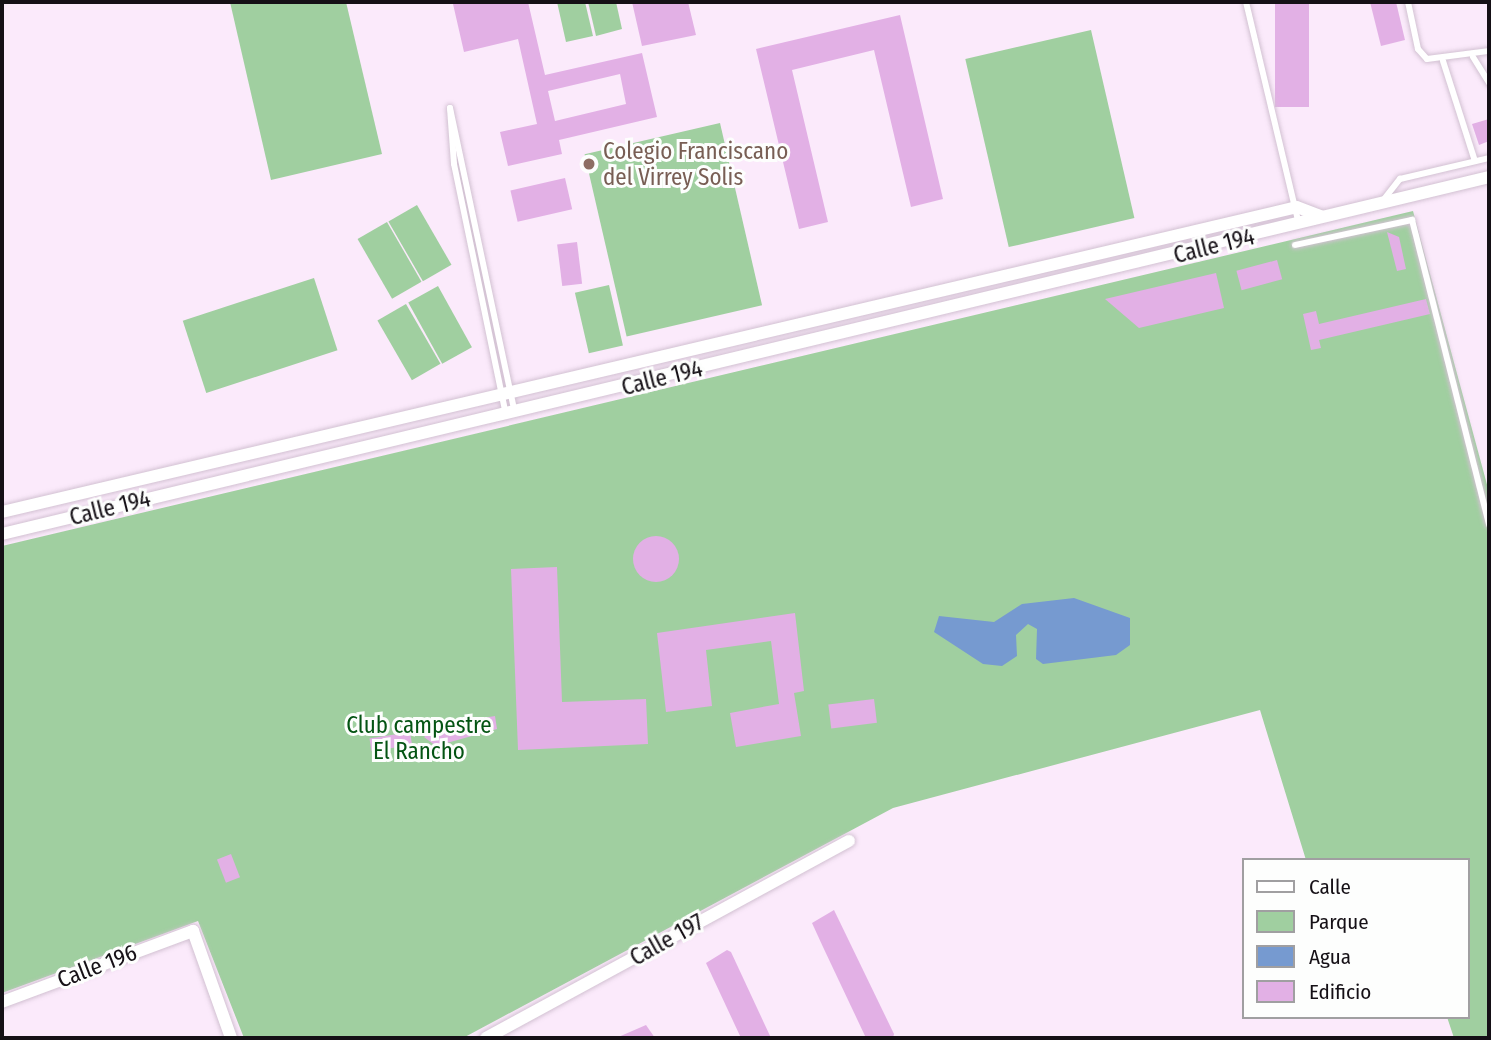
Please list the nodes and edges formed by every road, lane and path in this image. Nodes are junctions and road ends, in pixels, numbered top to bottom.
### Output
1 (1246, 2) edge
2 (1408, 2) edge
3 (1489, 51) edge
4 (1473, 57) junction
5 (1443, 61) junction
6 (1489, 83) edge
7 (1489, 158) edge
8 (1475, 161) junction
9 (1489, 177) edge
10 (1381, 203) junction
11 (1297, 207) junction
12 (1321, 216) junction
13 (1299, 225) junction
14 (1295, 245) dead end
15 (506, 394) junction
16 (511, 416) junction
17 (198, 464) junction
18 (203, 485) junction
19 (2, 512) edge
20 (1489, 524) edge
21 (2, 534) edge
22 (849, 841) dead end
23 (2, 1002) edge
24 (231, 1038) edge
25 (486, 1038) edge

1 - 11 lane
2 - 5 lane
3 - 4 lane
4 - 5 lane
4 - 6 lane
5 - 8 lane
7 - 8 lane
8 - 10 lane
9 - 10 street, Calle 194
10 - 12 street, Calle 194
11 - 12 street
11 - 13 lane
11 - 15 street, Calle 194
12 - 13 street, Calle 194
13 - 16 street, Calle 194
14 - 20 lane
15 - 15 lane
15 - 16 lane
15 - 17 street, Calle 194
16 - 18 street, Calle 194
17 - 18 lane
17 - 19 street, Calle 194
18 - 21 street, Calle 194
22 - 25 street, Calle 197
23 - 24 street, Calle 196

